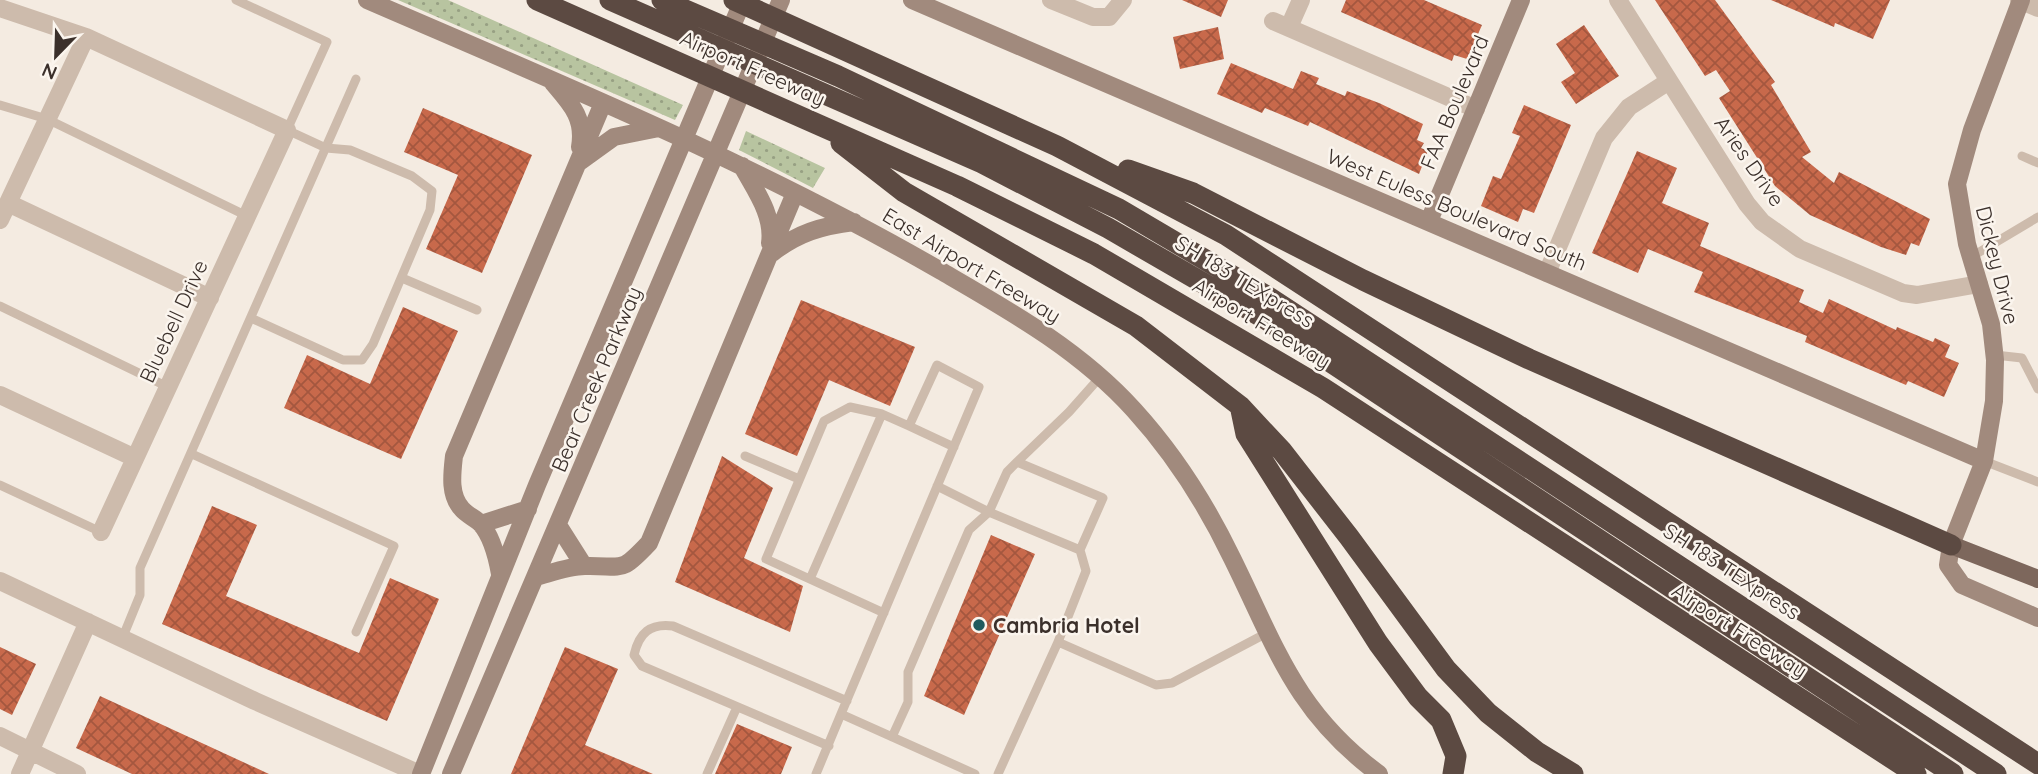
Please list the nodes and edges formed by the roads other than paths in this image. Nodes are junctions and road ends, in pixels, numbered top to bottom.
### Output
1 (236, 0) edge
2 (367, 0) edge
3 (537, 0) edge
4 (610, 0) edge
5 (662, 0) edge
6 (734, 0) edge
7 (743, 0) edge
8 (781, 0) edge
9 (912, 0) edge
10 (1051, 0) edge
11 (1123, 0) edge
12 (1301, 0) edge
13 (1521, 0) edge
14 (1618, 0) edge
15 (2020, 0) edge
16 (932, 5) edge
17 (0, 8) edge
18 (2038, 8) edge
19 (86, 37) junction
20 (549, 78) junction
21 (356, 79) dead end
22 (1669, 81) junction
23 (603, 103) junction
24 (0, 105) edge
25 (1476, 109) junction
26 (47, 119) junction
27 (815, 122) junction
28 (660, 128) junction
29 (287, 130) junction
30 (1057, 146) junction
31 (326, 148) junction
32 (2022, 156) dead end
33 (578, 163) junction
34 (2038, 163) edge
35 (742, 166) junction
36 (795, 192) junction
37 (8, 203) junction
38 (247, 216) junction
39 (2038, 217) edge
40 (0, 220) edge
41 (1429, 221) junction
42 (854, 222) junction
43 (769, 255) junction
44 (1971, 257) junction
45 (1547, 273) junction
46 (402, 278) junction
47 (1979, 284) junction
48 (209, 298) junction
49 (0, 306) edge
50 (477, 310) dead end
51 (251, 318) junction
52 (1995, 355) junction
53 (1101, 376) junction
54 (168, 387) junction
55 (2038, 389) edge
56 (0, 395) edge
57 (1240, 406) junction
58 (882, 414) junction
59 (909, 426) junction
60 (954, 447) junction
61 (192, 454) junction
62 (745, 456) dead end
63 (135, 458) junction
64 (1984, 461) junction
65 (1017, 462) junction
66 (799, 479) junction
67 (2038, 482) edge
68 (0, 485) edge
69 (937, 486) junction
70 (528, 509) junction
71 (989, 512) junction
72 (481, 524) junction
73 (558, 525) junction
74 (101, 532) joint
75 (1951, 545) junction
76 (1080, 550) junction
77 (584, 566) junction
78 (500, 574) junction
79 (536, 577) junction
80 (810, 579) junction
81 (2038, 579) edge
82 (0, 581) edge
83 (884, 613) junction
84 (2038, 618) edge
85 (88, 622) junction
86 (356, 632) dead end
87 (1265, 634) junction
88 (122, 639) junction
89 (1058, 642) junction
90 (847, 701) junction
91 (737, 707) junction
92 (841, 714) junction
93 (0, 736) edge
94 (892, 737) junction
95 (829, 746) junction
96 (30, 752) junction
97 (2038, 764) edge
98 (20, 774) edge
99 (77, 774) edge
100 (421, 774) edge
101 (451, 774) edge
102 (707, 774) edge
103 (816, 774) edge
104 (975, 774) edge
105 (998, 774) edge
106 (1379, 774) edge
107 (1453, 774) edge
108 (1573, 774) edge
109 (1916, 774) edge
110 (1953, 774) edge
111 (1996, 774) edge

1 - 29 lane
2 - 20 main road, East Airport Freeway
3 - 27 highway, Airport Freeway
4 - 110 highway, SH 183 TEXpress
5 - 111 highway, SH 183 TEXpress
6 - 30 highway
7 - 70 main road, Bear Creek Parkway
8 - 73 main road, Bear Creek Parkway
9 - 16 main road, West Euless Boulevard South
10 - 11 street
12 - 25 street
13 - 25 main road, FAA Boulevard
14 - 22 street, Aries Drive
15 - 18 street
15 - 44 main road, Dickey Drive
16 - 41 main road, West Euless Boulevard South
17 - 19 street
19 - 26 street
19 - 29 street
20 - 23 main road, East Airport Freeway
20 - 33 main road
21 - 31 lane
22 - 45 street
22 - 47 street, Aries Drive
23 - 28 main road, East Airport Freeway
23 - 33 main road
24 - 26 lane
25 - 41 main road, FAA Boulevard
26 - 37 street
26 - 38 lane
27 - 57 highway
27 - 109 highway, Airport Freeway
28 - 33 main road
28 - 35 main road, East Airport Freeway
29 - 31 lane
29 - 38 street, Bluebell Drive
30 - 75 highway
30 - 97 highway
31 - 46 lane
31 - 51 lane
32 - 34 lane
33 - 72 main road
35 - 36 main road, East Airport Freeway
35 - 43 main road
36 - 42 main road, East Airport Freeway
36 - 43 main road
37 - 40 street
37 - 48 street
38 - 48 street, Bluebell Drive
39 - 44 lane
41 - 45 main road, West Euless Boulevard South
42 - 43 main road
42 - 53 main road, East Airport Freeway
43 - 77 main road
44 - 47 main road, Dickey Drive
45 - 64 main road, West Euless Boulevard South
46 - 50 lane
46 - 51 lane
47 - 52 main road, Dickey Drive
48 - 54 street, Bluebell Drive
49 - 54 lane
51 - 61 lane
52 - 55 lane
52 - 64 main road, Dickey Drive
53 - 65 lane
53 - 87 main road, East Airport Freeway
54 - 63 street, Bluebell Drive
56 - 63 street
57 - 107 highway
57 - 108 highway
58 - 59 lane
58 - 66 lane
58 - 80 lane
59 - 60 lane
59 - 60 lane
60 - 69 lane
61 - 86 lane
61 - 88 lane
62 - 66 lane
63 - 74 street, Bluebell Drive
64 - 67 lane
64 - 75 main road, Dickey Drive
65 - 71 lane
65 - 76 lane
66 - 80 lane
68 - 74 lane
69 - 71 lane
69 - 83 lane
70 - 72 main road
70 - 78 main road, Bear Creek Parkway
71 - 76 lane
71 - 94 lane
72 - 78 main road
73 - 77 main road
73 - 79 main road, Bear Creek Parkway
75 - 81 main road
75 - 84 main road
76 - 89 lane
77 - 79 main road
78 - 100 main road, Bear Creek Parkway
79 - 101 main road, Bear Creek Parkway
80 - 83 lane
82 - 85 street
83 - 90 lane
85 - 88 street
85 - 96 street
87 - 89 lane
87 - 106 main road, East Airport Freeway
88 - 100 street
89 - 105 lane
90 - 91 lane
90 - 92 lane
91 - 95 lane
91 - 102 lane
92 - 94 lane
92 - 95 lane
93 - 96 street
94 - 104 lane
95 - 103 lane
96 - 98 street
96 - 99 street

